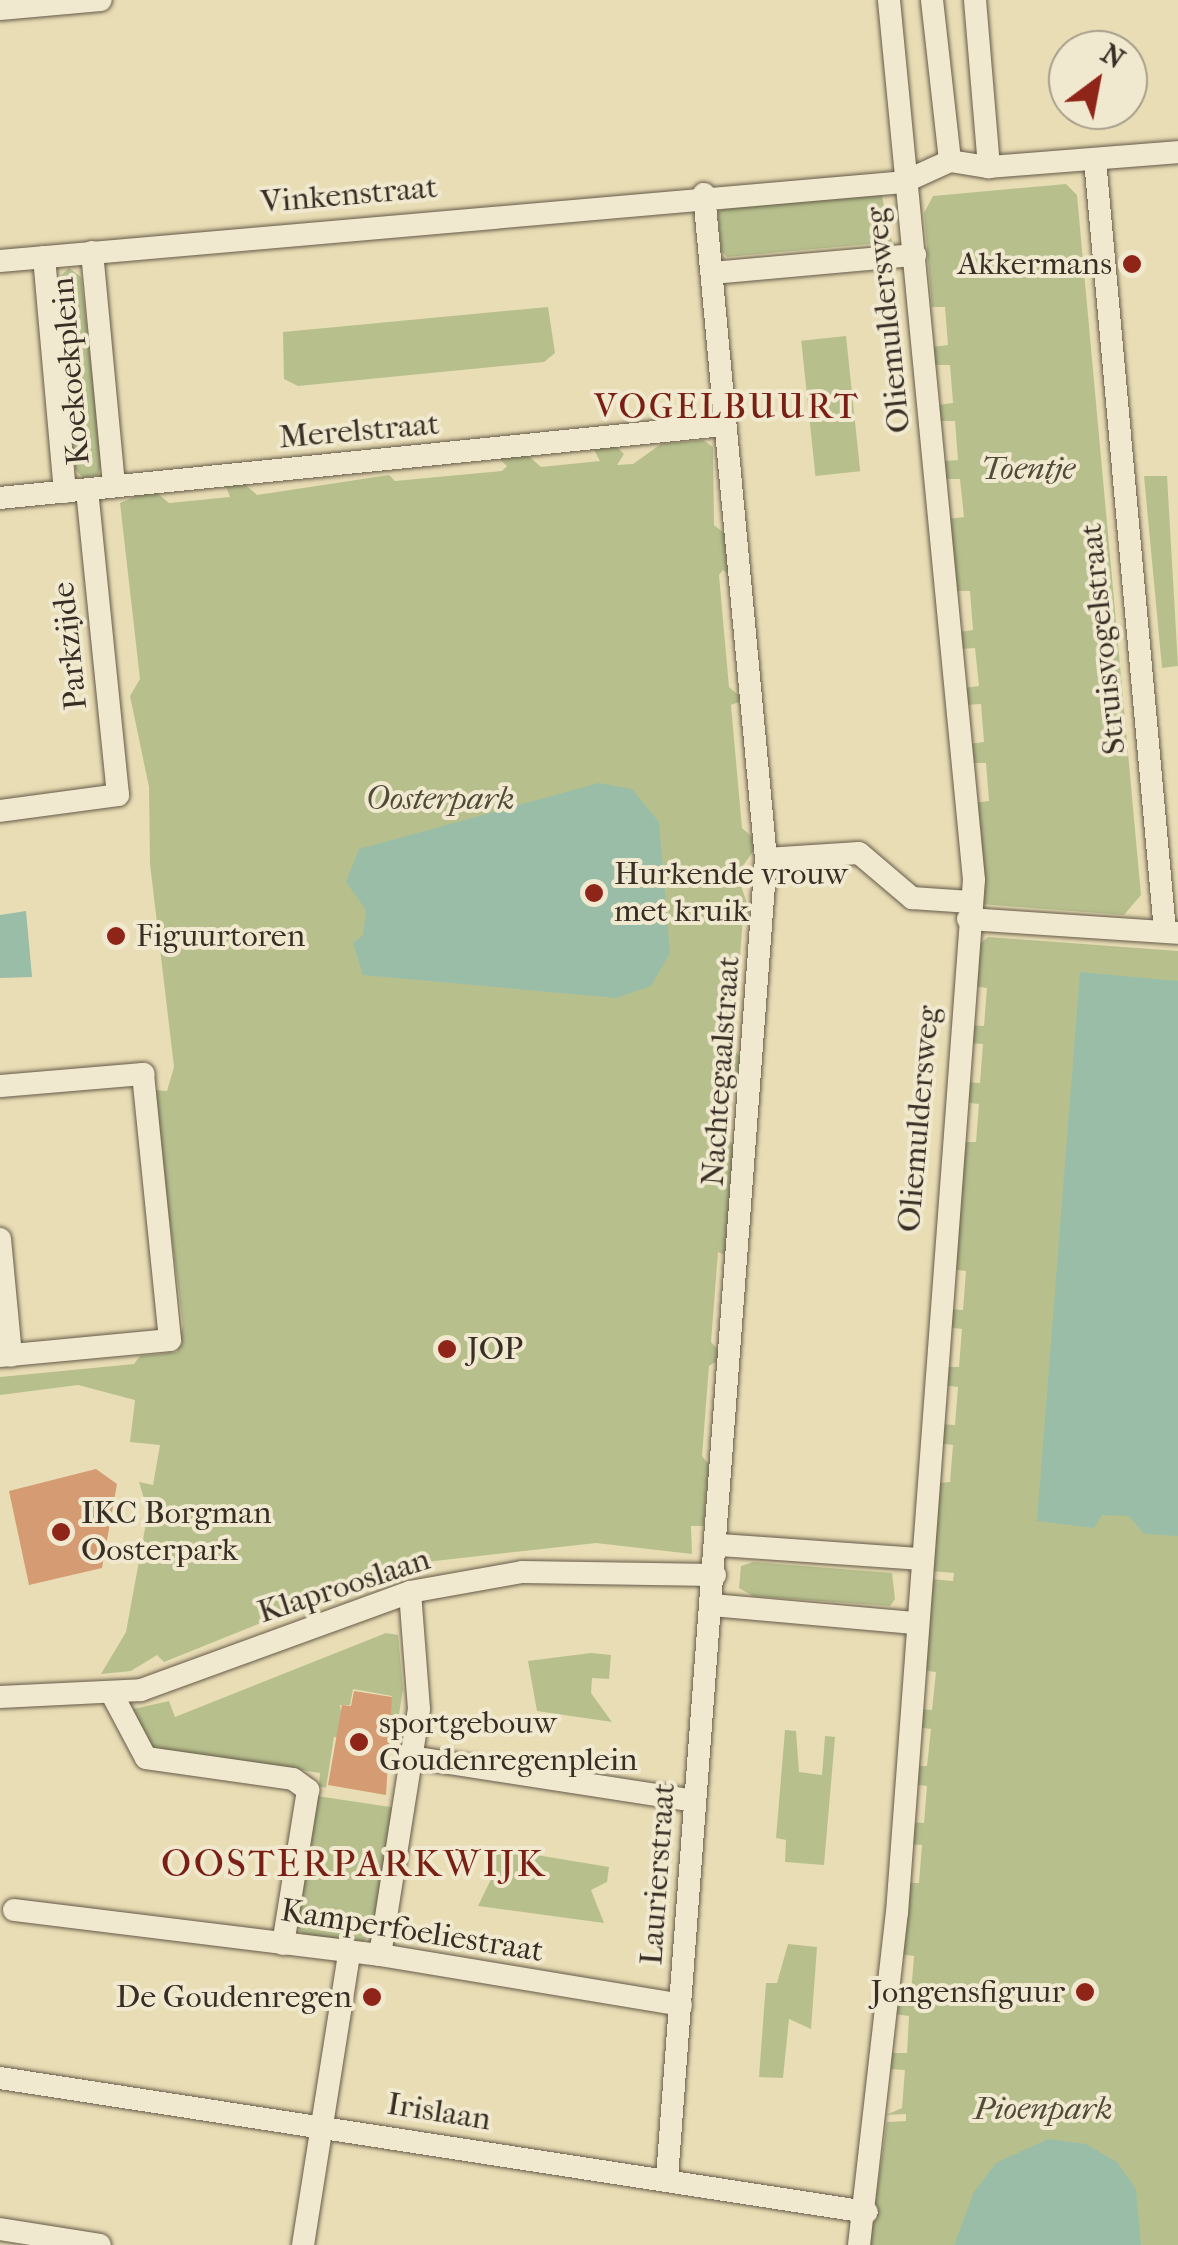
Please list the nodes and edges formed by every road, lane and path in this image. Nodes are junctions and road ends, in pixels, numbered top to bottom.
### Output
1 (101, 0) edge
2 (890, 0) edge
3 (932, 0) edge
4 (974, 0) edge
5 (0, 9) edge
6 (1178, 152) edge
7 (1095, 160) junction
8 (950, 161) junction
9 (989, 167) junction
10 (904, 182) junction
11 (704, 194) junction
12 (92, 252) junction
13 (914, 255) junction
14 (44, 257) junction
15 (0, 261) edge
16 (712, 273) junction
17 (724, 425) junction
18 (114, 484) junction
19 (76, 491) junction
20 (0, 498) edge
21 (0, 812) edge
22 (766, 858) junction
23 (969, 911) junction
24 (1171, 932) edge
25 (0, 1086) edge
26 (0, 1239) edge
27 (6, 1356) edge
28 (720, 1544) junction
29 (919, 1559) junction
30 (715, 1575) junction
31 (410, 1592) junction
32 (712, 1605) junction
33 (914, 1623) junction
34 (113, 1696) junction
35 (0, 1697) edge
36 (411, 1757) junction
37 (695, 1802) junction
38 (14, 1910) dead end
39 (283, 1944) junction
40 (349, 1955) junction
41 (380, 1955) junction
42 (681, 2005) junction
43 (0, 2078) edge
44 (320, 2128) junction
45 (667, 2178) junction
46 (867, 2212) junction
47 (0, 2228) edge
48 (100, 2245) edge
49 (304, 2245) edge
50 (859, 2245) edge

1 - 5 street
2 - 10 street, Oliemuldersweg
3 - 8 street
4 - 9 street
6 - 7 street
7 - 9 street
7 - 24 street, Struisvogelstraat
8 - 9 street
8 - 10 street, Vinkenstraat
10 - 11 street, Vinkenstraat
10 - 13 street, Oliemuldersweg
11 - 12 street, Vinkenstraat
11 - 16 street
12 - 14 street, Vinkenstraat
12 - 18 street, Koekoekplein
13 - 16 street
13 - 23 street, Oliemuldersweg
14 - 15 street, Vinkenstraat
14 - 19 street, Koekoekplein
16 - 17 street, Nachtegaalstraat
17 - 18 street, Merelstraat
17 - 22 street, Nachtegaalstraat
18 - 19 street, Merelstraat
19 - 20 street, Merelstraat
19 - 21 street, Parkzijde
22 - 23 street
22 - 28 street, Nachtegaalstraat
23 - 24 street
23 - 29 street, Oliemuldersweg
25 - 27 street
26 - 27 street
28 - 29 street
28 - 30 street, Nachtegaalstraat
29 - 33 street, Oliemuldersweg
30 - 31 street, Klaprooslaan
30 - 32 street, Laurierstraat
31 - 34 street, Klaprooslaan
31 - 36 street
32 - 33 street
32 - 37 street, Laurierstraat
33 - 46 street, Oliemuldersweg
34 - 35 street, Klaprooslaan
34 - 39 street
36 - 37 street
36 - 41 street
37 - 42 street, Laurierstraat
38 - 39 street, Kamperfoeliestraat
39 - 40 street, Kamperfoeliestraat
40 - 41 street, Kamperfoeliestraat
40 - 44 street
41 - 42 street, Kamperfoeliestraat
42 - 45 street, Laurierstraat
43 - 44 street, Irislaan
44 - 45 street, Irislaan
44 - 49 street
45 - 46 street, Irislaan
46 - 50 street, Oliemuldersweg
47 - 48 street

